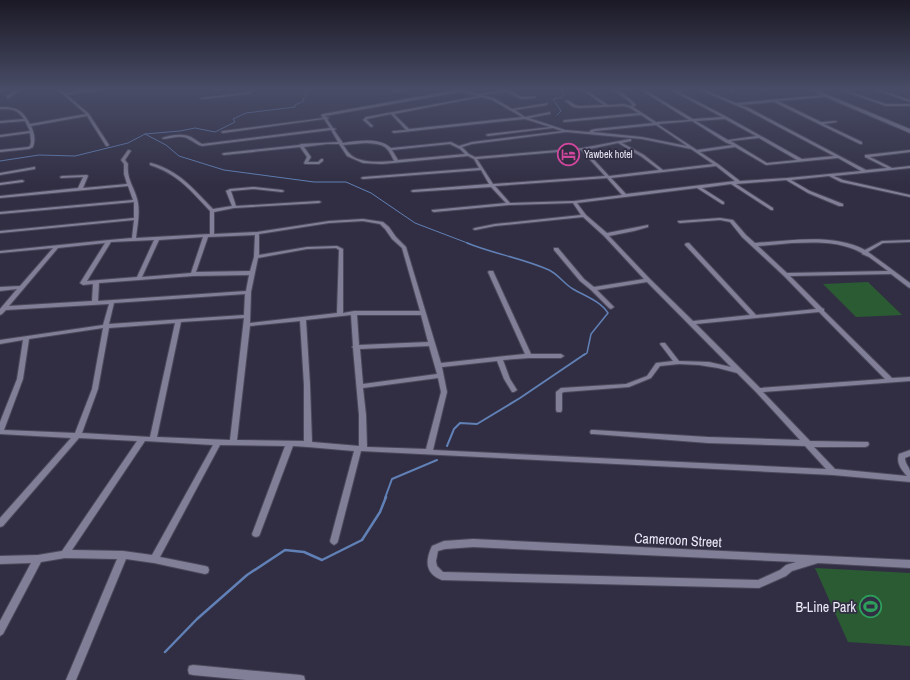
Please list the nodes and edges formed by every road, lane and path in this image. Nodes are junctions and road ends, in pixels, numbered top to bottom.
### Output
1 (27, 122) edge
2 (48, 122) edge
3 (92, 122) edge
4 (307, 122) edge
5 (329, 122) edge
6 (367, 122) edge
7 (400, 122) edge
8 (489, 122) edge
9 (537, 122) edge
10 (673, 122) edge
11 (697, 122) edge
12 (733, 122) edge
13 (771, 122) edge
14 (835, 122) dead end
15 (891, 122) edge
16 (657, 123) junction
17 (821, 123) joint
18 (28, 125) junction
19 (371, 126) dead end
20 (553, 127) junction
21 (255, 128) junction
22 (334, 129) junction
23 (408, 130) junction
24 (910, 130) edge
25 (31, 131) junction
26 (566, 131) junction
27 (223, 132) dead end
28 (394, 132) dead end
29 (590, 134) junction
30 (488, 135) dead end
31 (0, 136) edge
32 (761, 137) junction
33 (164, 138) dead end
34 (259, 138) junction
35 (648, 139) junction
36 (726, 141) junction
37 (618, 142) junction
38 (860, 143) dead end
39 (341, 144) junction
40 (107, 145) dead end
41 (301, 146) junction
42 (735, 146) junction
43 (459, 147) junction
44 (690, 148) junction
45 (390, 149) junction
46 (582, 149) junction
47 (0, 151) edge
48 (129, 151) dead end
49 (696, 151) junction
50 (910, 151) edge
51 (224, 154) dead end
52 (468, 156) junction
53 (839, 157) junction
54 (475, 158) junction
55 (322, 160) dead end
56 (396, 161) junction
57 (802, 161) junction
58 (152, 164) dead end
59 (717, 165) junction
60 (909, 167) edge
61 (34, 168) dead end
62 (892, 168) junction
63 (482, 169) junction
64 (661, 170) junction
65 (865, 171) junction
66 (0, 174) edge
67 (830, 175) junction
68 (62, 177) dead end
69 (608, 177) junction
70 (363, 178) dead end
71 (786, 180) junction
72 (22, 182) dead end
73 (739, 182) junction
74 (732, 183) junction
75 (0, 184) edge
76 (491, 184) junction
77 (128, 185) junction
78 (698, 187) junction
79 (80, 189) junction
80 (282, 191) dead end
81 (413, 191) dead end
82 (624, 195) junction
83 (910, 196) edge
84 (0, 197) edge
85 (136, 201) junction
86 (319, 202) dead end
87 (574, 202) junction
88 (722, 203) dead end
89 (509, 204) junction
90 (841, 206) dead end
91 (234, 207) junction
92 (771, 209) dead end
93 (434, 210) dead end
94 (212, 211) junction
95 (0, 213) edge
96 (584, 216) junction
97 (135, 219) junction
98 (680, 222) dead end
99 (646, 226) dead end
100 (475, 229) dead end
101 (0, 232) edge
102 (257, 234) junction
103 (606, 235) junction
104 (209, 236) junction
105 (157, 238) junction
106 (134, 240) junction
107 (109, 241) junction
108 (910, 241) edge
109 (688, 244) dead end
110 (754, 245) junction
111 (57, 246) junction
112 (556, 249) dead end
113 (2, 252) edge
114 (864, 253) junction
115 (0, 257) edge
116 (256, 257) junction
117 (491, 272) dead end
118 (892, 272) junction
119 (252, 273) junction
120 (193, 274) junction
121 (786, 275) junction
122 (139, 278) junction
123 (648, 280) junction
124 (96, 282) junction
125 (910, 285) edge
126 (23, 287) junction
127 (0, 289) edge
128 (593, 289) junction
129 (248, 292) junction
130 (95, 302) junction
131 (112, 302) junction
132 (611, 307) dead end
133 (5, 308) junction
134 (822, 310) junction
135 (0, 313) edge
136 (354, 313) junction
137 (423, 313) junction
138 (340, 314) junction
139 (248, 316) junction
140 (755, 317) junction
141 (303, 320) junction
142 (178, 321) junction
143 (692, 323) junction
144 (247, 325) junction
145 (106, 326) junction
146 (26, 338) junction
147 (0, 342) edge
148 (432, 344) junction
149 (663, 344) dead end
150 (355, 347) junction
151 (529, 356) junction
152 (561, 356) dead end
153 (499, 359) junction
154 (677, 362) junction
155 (438, 365) junction
156 (740, 371) junction
157 (440, 376) junction
158 (910, 379) edge
159 (890, 380) junction
160 (360, 386) junction
161 (514, 390) dead end
162 (758, 390) junction
163 (559, 410) dead end
164 (0, 431) edge
165 (594, 432) dead end
166 (78, 435) junction
167 (143, 438) junction
168 (153, 439) junction
169 (218, 442) junction
170 (233, 443) junction
171 (290, 444) junction
172 (308, 444) junction
173 (807, 444) junction
174 (865, 444) dead end
175 (360, 449) junction
176 (429, 451) junction
177 (910, 453) edge
178 (833, 472) junction
179 (910, 474) edge
180 (910, 479) edge
181 (0, 524) edge
182 (256, 534) dead end
183 (334, 541) dead end
184 (65, 554) junction
185 (123, 555) junction
186 (38, 559) junction
187 (154, 559) junction
188 (0, 560) edge
189 (817, 560) junction
190 (910, 564) edge
191 (206, 570) dead end
192 (0, 631) edge
193 (193, 670) dead end
194 (275, 679) edge
195 (71, 680) edge
196 (300, 680) edge

1 - 18 street
2 - 18 street
3 - 40 street
4 - 21 street
5 - 22 street
6 - 19 street
7 - 23 street
8 - 23 street
9 - 20 street
10 - 16 street
11 - 36 street
12 - 32 street
13 - 53 street
14 - 17 street
15 - 24 street
16 - 29 street
16 - 44 street
17 - 38 street
18 - 25 street
20 - 26 street
20 - 30 street
21 - 27 street
21 - 34 street
22 - 34 street
22 - 39 street
23 - 28 street
25 - 31 street
25 - 47 street
26 - 29 street
26 - 43 street
29 - 35 street
32 - 36 street
32 - 57 street
33 - 34 street
35 - 37 street
35 - 44 street
36 - 42 street
37 - 46 street
37 - 64 street
39 - 41 street
39 - 45 street
39 - 56 street
41 - 51 street
41 - 55 street
42 - 49 street
42 - 57 street
43 - 45 street
43 - 52 street
44 - 49 street
45 - 56 street
46 - 54 street
46 - 69 street
48 - 77 street
49 - 59 street
50 - 62 street
52 - 54 street
52 - 56 street
53 - 57 street
53 - 65 street
54 - 63 street
58 - 94 street
59 - 64 street
59 - 73 street
60 - 62 street
61 - 66 street
62 - 65 street
63 - 70 street
63 - 76 street
64 - 69 street
65 - 67 street
67 - 71 street
67 - 83 street
68 - 79 street
69 - 76 street
69 - 82 street
71 - 73 street
71 - 90 street
72 - 75 street
73 - 74 street
74 - 78 street
74 - 92 street
76 - 81 street
76 - 89 street
77 - 79 street
77 - 85 street
78 - 82 street
78 - 88 street
79 - 84 street
80 - 91 street
82 - 87 street
85 - 95 street
85 - 97 street
86 - 91 street
87 - 89 street
87 - 96 street
89 - 93 street
91 - 94 street
94 - 104 street
96 - 100 street
96 - 103 street
97 - 101 street
97 - 106 street
98 - 110 street
99 - 103 street
102 - 104 street
102 - 116 street
102 - 137 street
103 - 123 street
104 - 105 street
104 - 120 street
105 - 106 street
105 - 122 street
106 - 107 street
107 - 111 street
107 - 124 street
108 - 114 street
109 - 140 street
110 - 114 street
110 - 121 street
111 - 113 street
111 - 126 street
112 - 128 street
113 - 115 street
114 - 118 street
116 - 119 street
116 - 138 street
117 - 151 street
118 - 121 street
118 - 125 street
119 - 120 street
119 - 129 street
120 - 122 street
121 - 134 street
122 - 124 street
123 - 128 street
123 - 143 street
124 - 130 street
126 - 127 street
126 - 133 street
128 - 132 street
129 - 131 street
129 - 139 street
130 - 131 street
130 - 133 street
131 - 145 street
133 - 135 street
134 - 140 street
134 - 159 street
136 - 137 street
136 - 138 street
136 - 150 street
137 - 148 street
138 - 141 street
139 - 142 street
139 - 144 street
140 - 143 street
141 - 144 street
141 - 172 street
142 - 145 street
142 - 168 street
143 - 156 street
144 - 170 street
145 - 146 street
145 - 166 street
146 - 147 street
146 - 164 street
148 - 150 street
148 - 155 street
149 - 154 street
150 - 160 street
151 - 152 street
151 - 153 street
153 - 155 street
153 - 161 street
154 - 156 street
154 - 163 street
155 - 157 street
156 - 162 street
157 - 160 street
157 - 176 street
158 - 159 street
159 - 162 street
160 - 175 street
162 - 173 street
164 - 166 street
165 - 173 street
166 - 167 street
166 - 181 street
167 - 168 street
167 - 184 street
168 - 169 street
169 - 170 street
169 - 187 street
170 - 171 street
171 - 172 street
171 - 182 street
172 - 175 street
173 - 174 street
173 - 178 street
175 - 176 street
175 - 183 street
176 - 178 street
177 - 179 street
178 - 180 street
184 - 185 street
184 - 186 street
185 - 187 street
185 - 195 street
186 - 188 street
186 - 192 street
187 - 191 street
189 - 189 street, Cameroon Street
189 - 190 street, Cameroon Street
193 - 194 street
194 - 196 street

